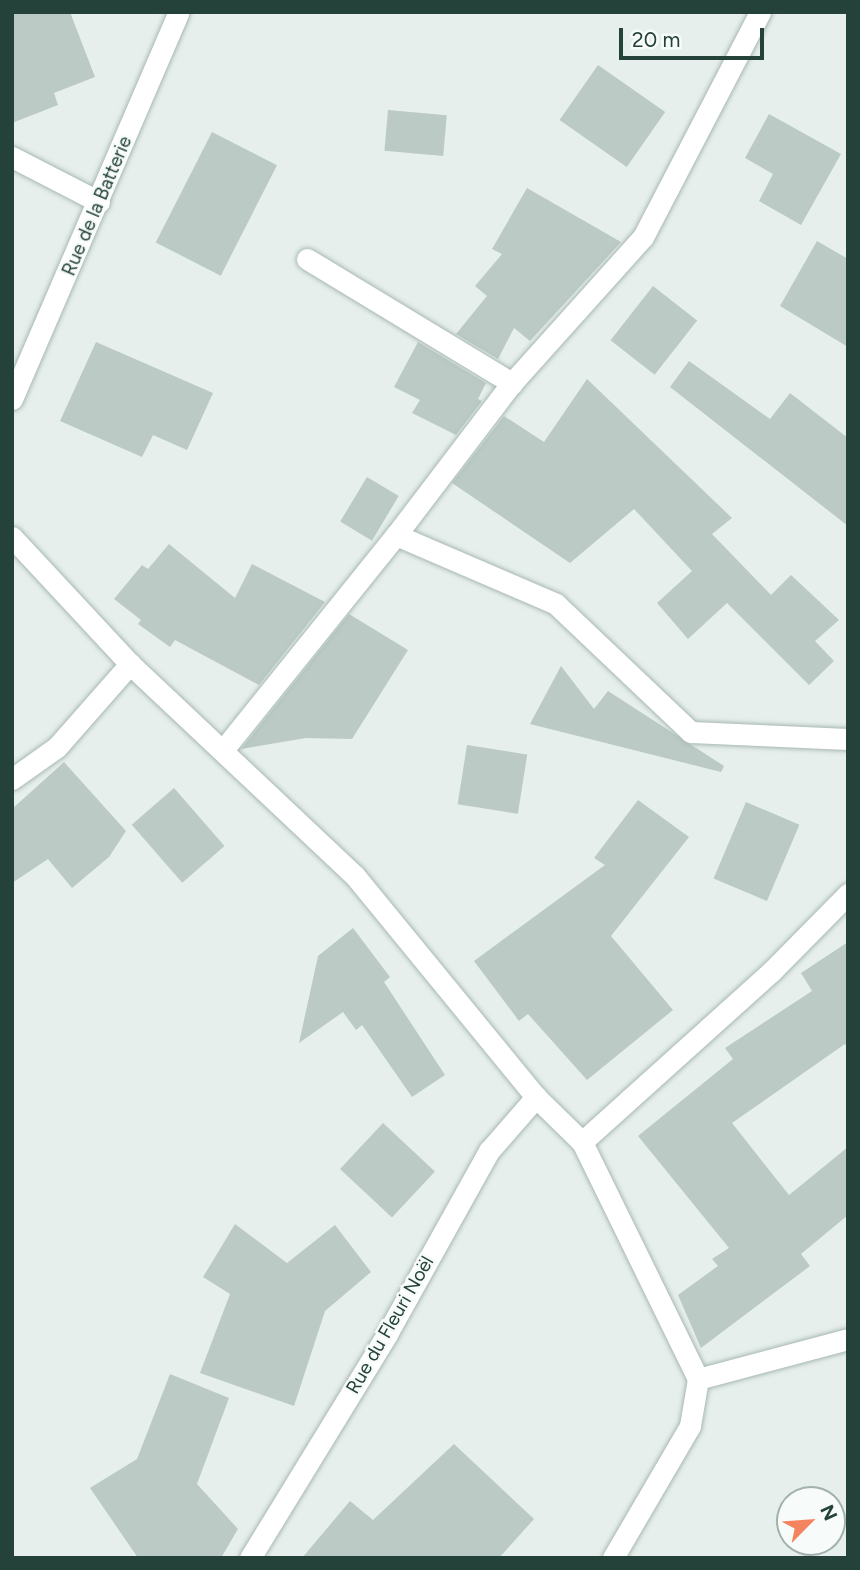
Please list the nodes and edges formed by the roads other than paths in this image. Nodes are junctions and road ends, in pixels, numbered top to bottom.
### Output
1 (179, 12) edge
2 (760, 12) edge
3 (12, 157) edge
4 (99, 202) junction
5 (307, 259) dead end
6 (512, 383) junction
7 (12, 399) edge
8 (396, 535) junction
9 (12, 537) edge
10 (130, 664) junction
11 (848, 739) edge
12 (223, 750) junction
13 (12, 779) edge
14 (848, 894) edge
15 (536, 1097) junction
16 (582, 1142) junction
17 (848, 1339) edge
18 (698, 1379) junction
19 (250, 1558) edge
20 (613, 1558) edge

1 - 4 street, Rue de la Batterie
2 - 6 street
3 - 4 street
4 - 7 street, Rue de la Batterie
5 - 6 street
6 - 8 street
8 - 11 street
8 - 12 street
9 - 10 street
10 - 12 street
10 - 13 street
12 - 15 street
14 - 16 street
15 - 16 street
15 - 19 street, Rue du Fleuri Noël
16 - 18 street
17 - 18 street
18 - 20 street

